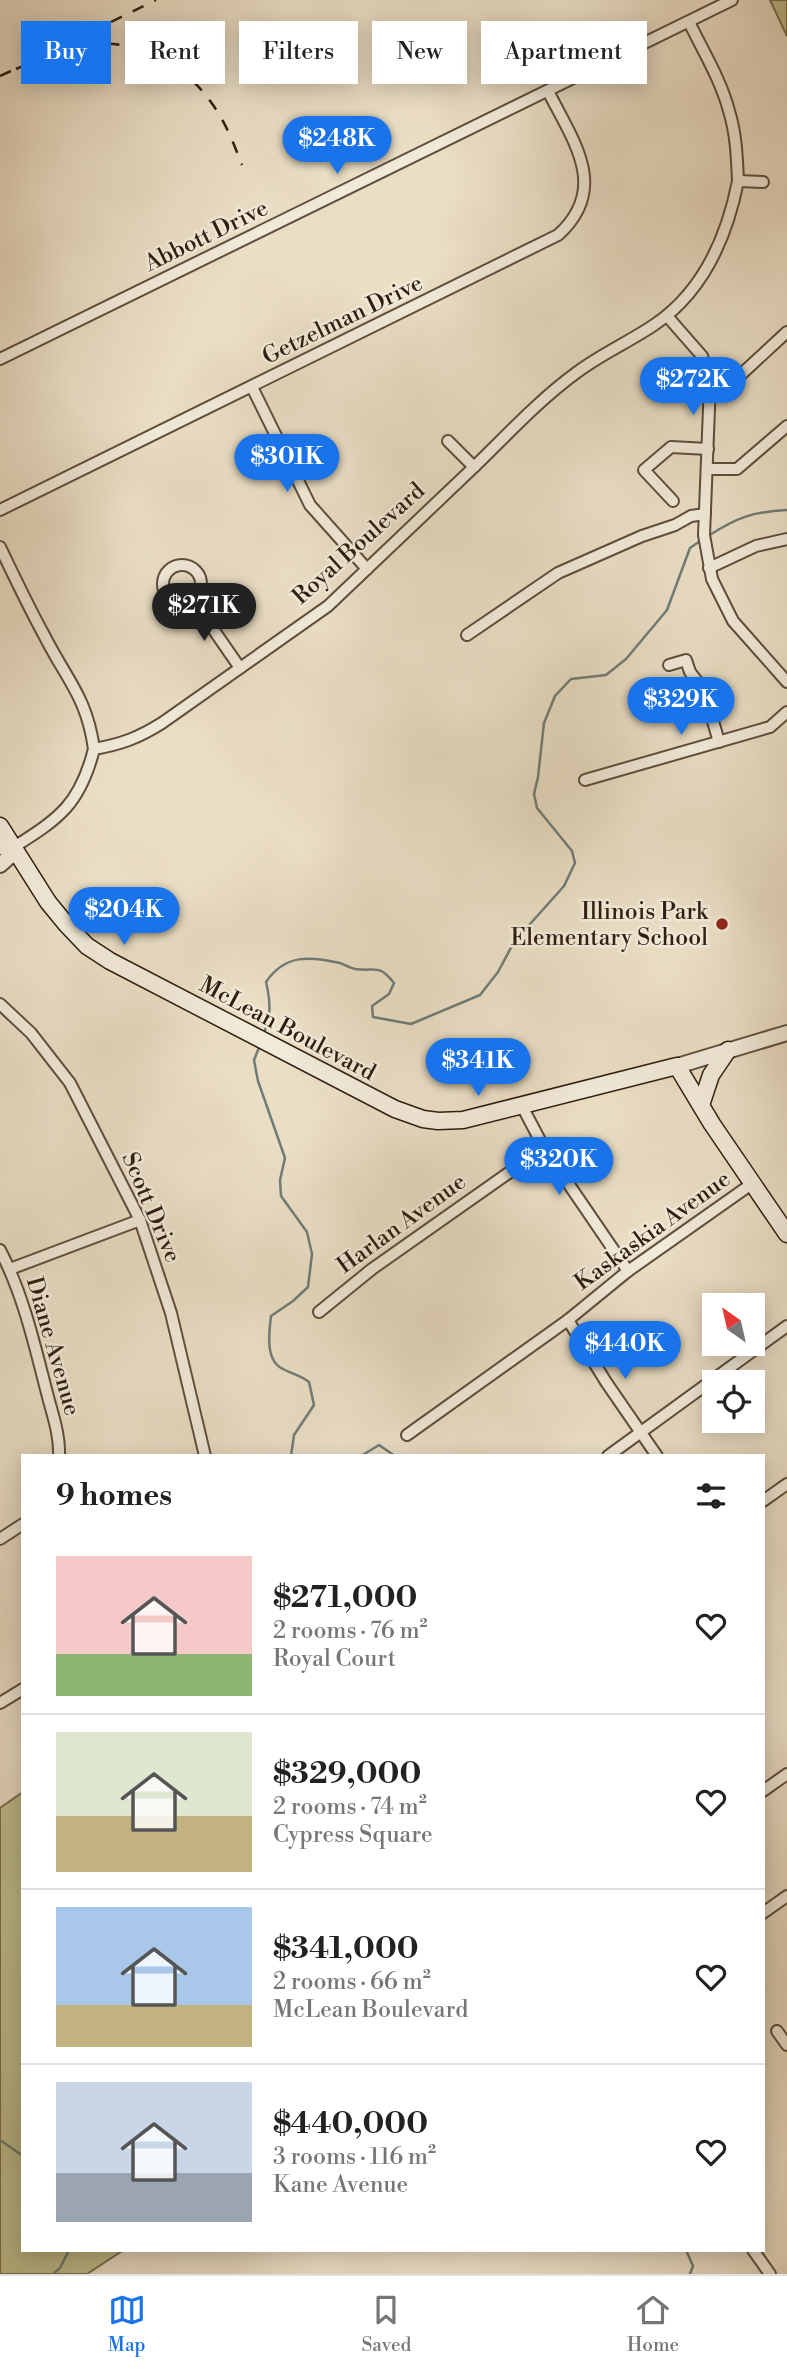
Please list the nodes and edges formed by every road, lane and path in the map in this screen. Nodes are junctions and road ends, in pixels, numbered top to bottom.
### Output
1 (732, 0) edge
2 (689, 22) junction
3 (548, 91) junction
4 (738, 181) junction
5 (763, 182) dead end
6 (667, 316) junction
7 (787, 332) edge
8 (0, 359) edge
9 (710, 383) junction
10 (252, 387) junction
11 (787, 426) edge
12 (448, 440) dead end
13 (708, 449) junction
14 (474, 467) junction
15 (707, 469) junction
16 (673, 502) dead end
17 (0, 510) edge
18 (704, 518) junction
19 (787, 539) edge
20 (0, 547) edge
21 (709, 568) junction
22 (367, 569) junction
23 (193, 600) dead end
24 (467, 635) dead end
25 (669, 665) dead end
26 (240, 668) junction
27 (787, 682) edge
28 (787, 712) edge
29 (719, 742) junction
30 (93, 749) junction
31 (585, 780) dead end
32 (0, 826) edge
33 (7, 847) edge
34 (0, 865) edge
35 (0, 1004) edge
36 (787, 1033) edge
37 (728, 1051) junction
38 (677, 1066) junction
39 (701, 1105) junction
40 (522, 1106) junction
41 (544, 1148) junction
42 (753, 1184) junction
43 (140, 1220) junction
44 (787, 1234) edge
45 (0, 1250) edge
46 (10, 1269) junction
47 (628, 1271) junction
48 (319, 1312) dead end
49 (568, 1320) junction
50 (787, 1326) edge
51 (641, 1432) junction
52 (407, 1435) dead end
53 (59, 1454) edge
54 (205, 1454) edge
55 (611, 1454) edge
56 (656, 1454) edge
57 (787, 1484) edge
58 (765, 1500) edge
59 (21, 1525) edge
60 (0, 1539) edge
61 (21, 1690) edge
62 (0, 1703) edge
63 (787, 1774) edge
64 (765, 1790) edge
65 (787, 1896) edge
66 (765, 1912) edge
67 (777, 2031) dead end
68 (787, 2045) edge
69 (754, 2252) edge
70 (770, 2274) edge

1 - 2 street, Abbott Drive
2 - 3 street, Abbott Drive
2 - 4 street, Royal Boulevard
3 - 8 street, Abbott Drive
3 - 10 street, Getzelman Drive
4 - 5 street
4 - 6 street, Royal Boulevard
6 - 9 street
6 - 14 street, Royal Boulevard
7 - 9 street
9 - 13 street
10 - 17 street, Getzelman Drive
10 - 22 street
11 - 15 street
12 - 14 street
13 - 15 street
13 - 16 street
14 - 22 street, Royal Boulevard
15 - 18 street
18 - 21 street
18 - 24 street
19 - 21 street
20 - 30 street
21 - 27 street
22 - 26 street, Royal Boulevard
23 - 26 street
25 - 29 street
26 - 30 street, Royal Boulevard
28 - 29 street
29 - 31 street
30 - 33 street
32 - 33 main road, McLean Boulevard
33 - 34 street
33 - 40 main road, McLean Boulevard
35 - 43 street, Scott Drive
36 - 37 street
37 - 38 street
37 - 39 main road
38 - 39 main road
38 - 40 main road, McLean Boulevard
39 - 42 main road
40 - 41 street
41 - 47 street
41 - 48 street, Harlan Avenue
42 - 44 main road
42 - 47 street, Kaskaskia Avenue
43 - 46 street
43 - 54 street, Scott Drive
45 - 46 street, Diane Avenue
46 - 53 street, Diane Avenue
47 - 49 street, Kaskaskia Avenue
49 - 51 street
49 - 52 street, Kaskaskia Avenue
50 - 51 street
51 - 55 street
51 - 56 street
57 - 58 street
59 - 60 street
61 - 62 street
63 - 64 street
65 - 66 street
67 - 68 street
69 - 70 street

